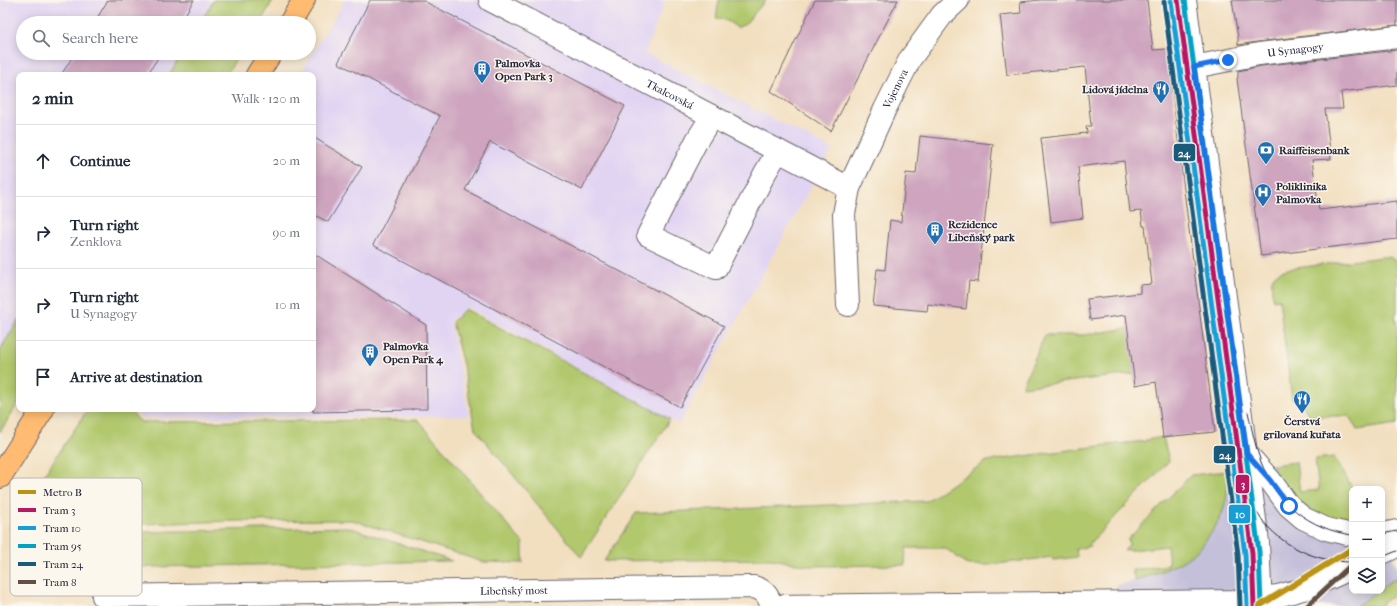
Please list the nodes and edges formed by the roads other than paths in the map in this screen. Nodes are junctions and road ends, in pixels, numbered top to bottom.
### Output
1 (304, 0) edge
2 (490, 0) edge
3 (958, 0) edge
4 (1185, 0) edge
5 (294, 16) edge
6 (1397, 37) edge
7 (267, 60) edge
8 (1194, 67) junction
9 (259, 72) edge
10 (712, 116) junction
11 (778, 151) junction
12 (849, 188) junction
13 (848, 305) dead end
14 (41, 412) edge
15 (1247, 454) junction
16 (0, 477) edge
17 (1397, 531) edge
18 (1385, 533) edge
19 (1349, 534) edge
20 (1397, 546) edge
21 (1385, 552) edge
22 (1349, 569) edge
23 (110, 600) edge
24 (1261, 602) edge
25 (771, 606) edge

1 - 5 main road
2 - 10 street, Tkalcovská
3 - 12 street, Vojenova
4 - 8 street
6 - 8 street, U Synagogy
7 - 9 main road
8 - 15 street
10 - 11 street, Tkalcovská
10 - 11 street
11 - 12 street, Tkalcovská
12 - 13 street, Vojenova
14 - 16 main road
15 - 19 street
15 - 24 street
17 - 18 street
20 - 21 street
22 - 24 street, Libeňský most
23 - 25 street, Libeňský most
24 - 25 street, Libeňský most

